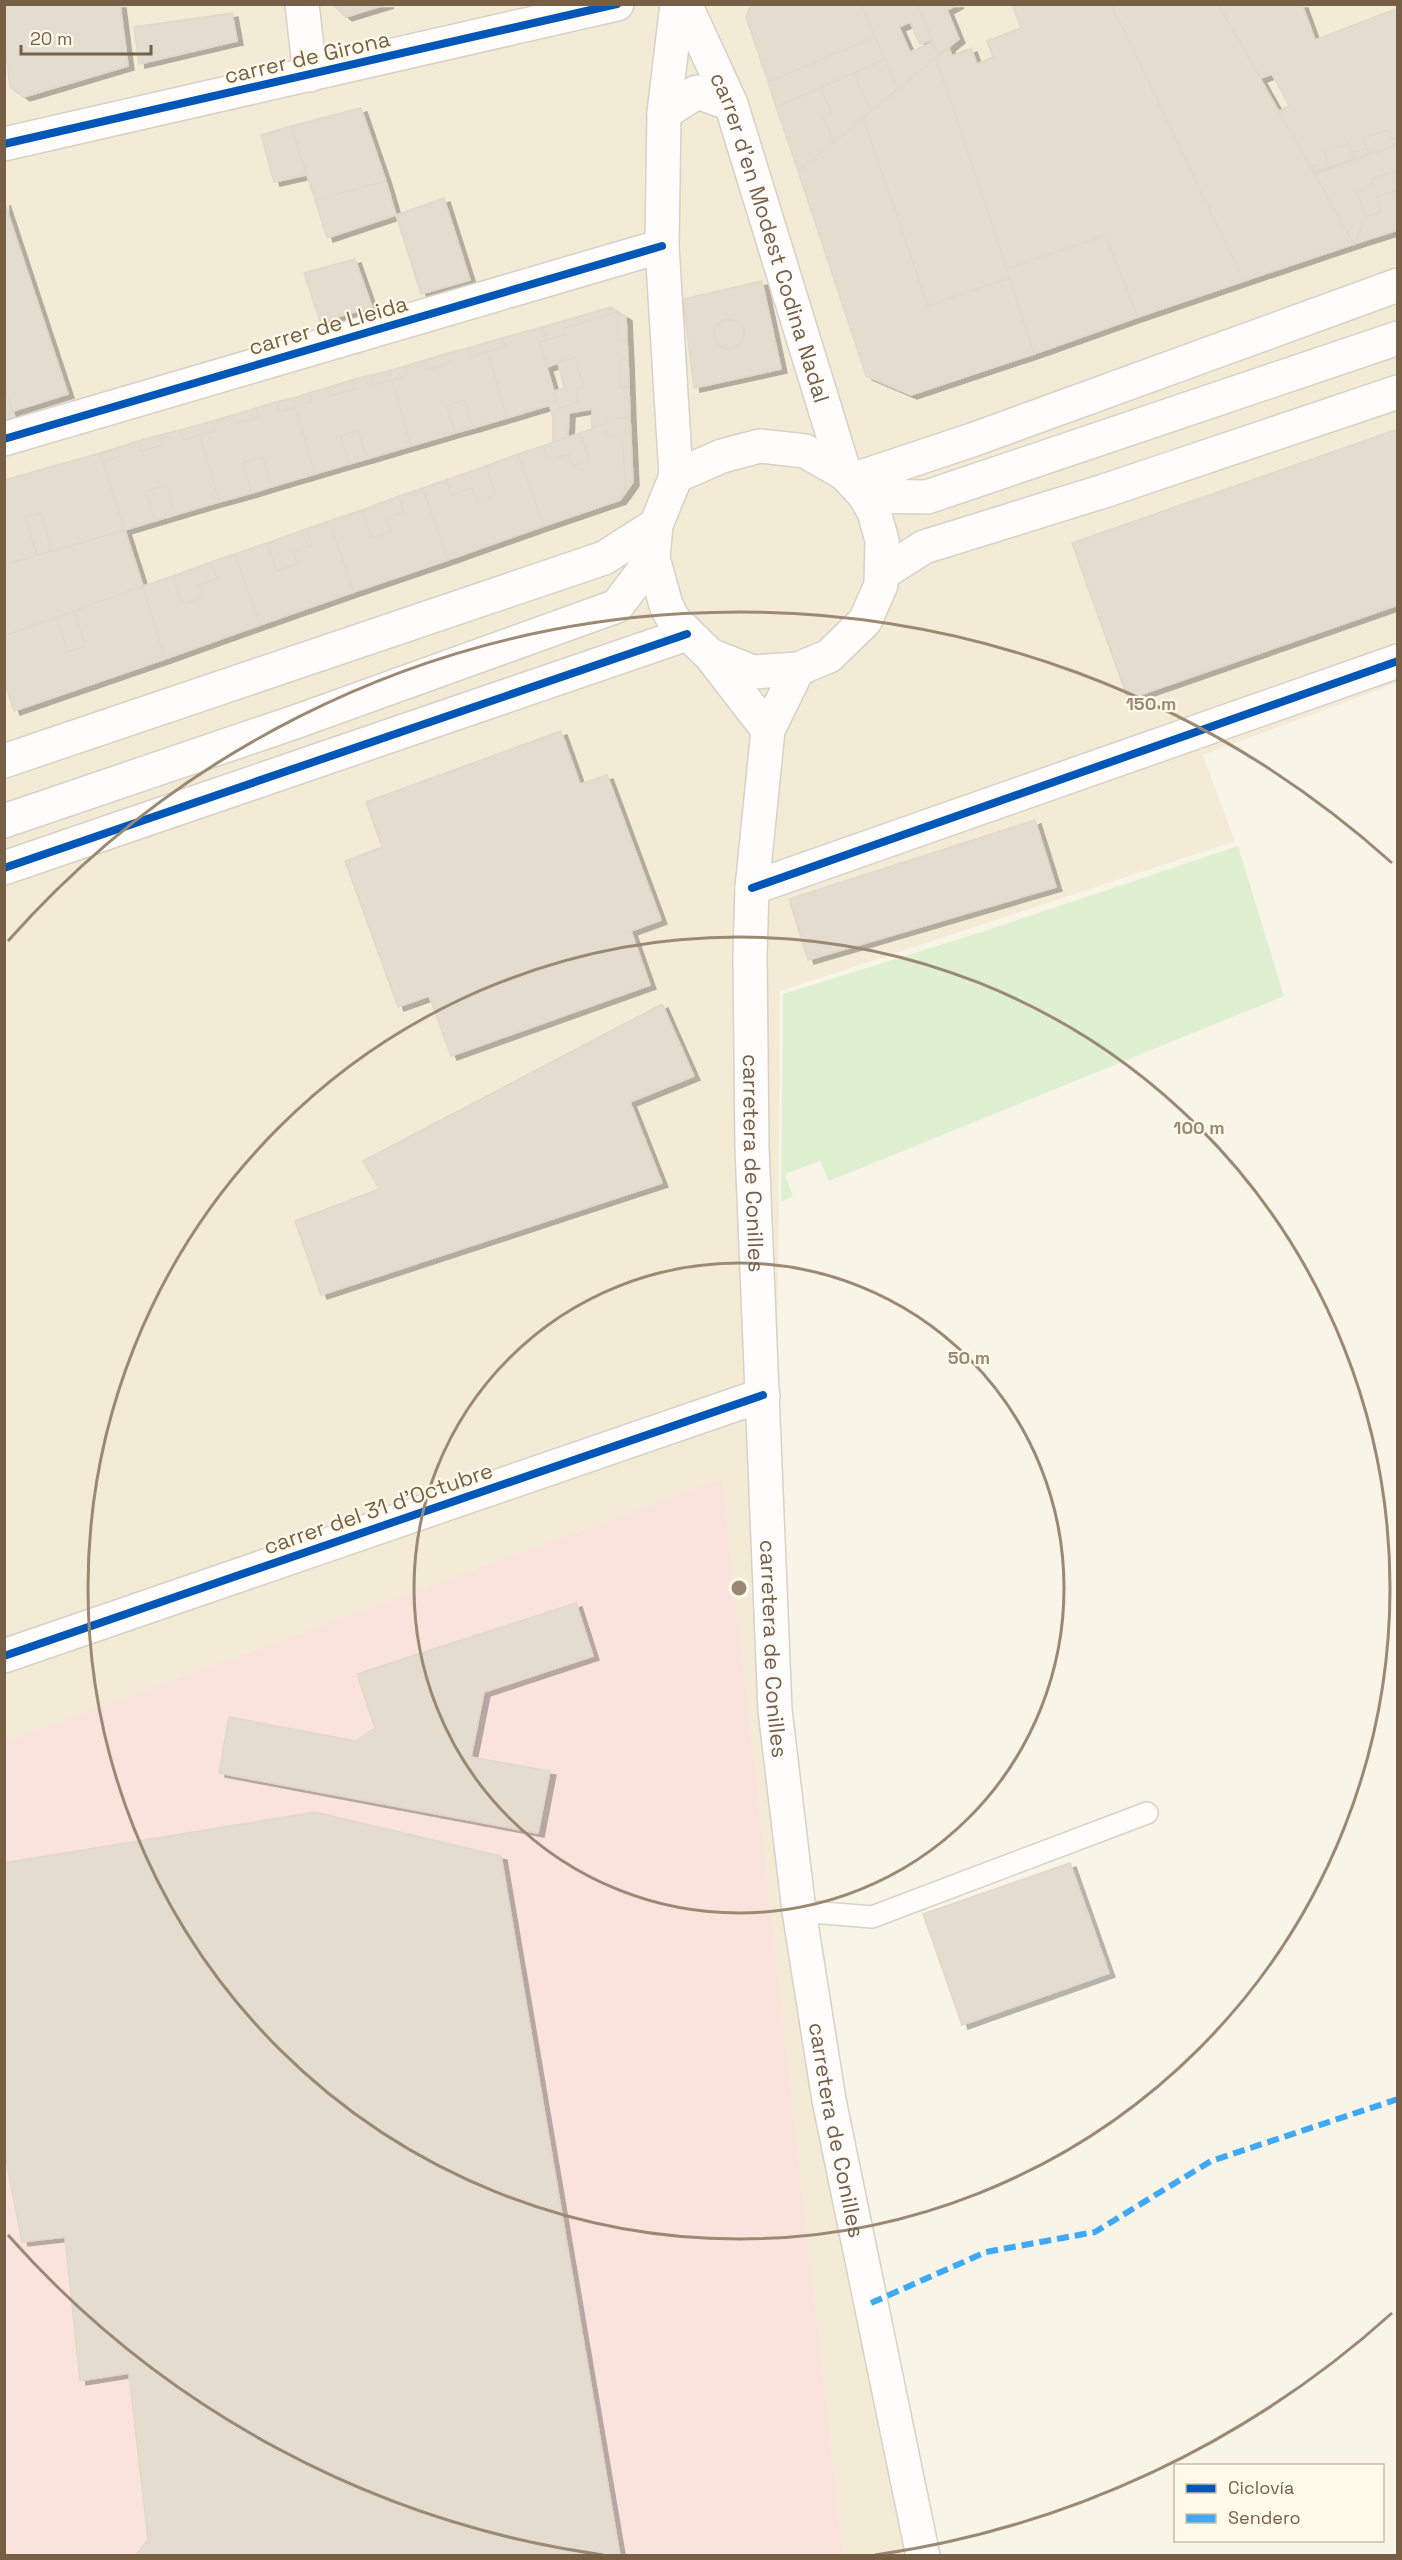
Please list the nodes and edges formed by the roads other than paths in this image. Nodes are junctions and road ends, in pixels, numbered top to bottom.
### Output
1 (302, 4) edge
2 (617, 4) edge
3 (677, 4) edge
4 (685, 4) edge
5 (310, 75) junction
6 (731, 104) junction
7 (664, 113) junction
8 (4, 144) edge
9 (662, 246) junction
10 (1398, 285) edge
11 (1398, 338) edge
12 (1398, 392) edge
13 (4, 439) edge
14 (676, 476) junction
15 (854, 484) junction
16 (927, 497) junction
17 (656, 525) junction
18 (882, 540) junction
19 (653, 558) junction
20 (883, 573) junction
21 (617, 606) junction
22 (690, 636) junction
23 (1398, 661) edge
24 (798, 669) junction
25 (768, 730) junction
26 (4, 761) edge
27 (4, 821) edge
28 (4, 868) edge
29 (752, 888) junction
30 (763, 1395) junction
31 (4, 1656) edge
32 (1147, 1814) dead end
33 (799, 1911) junction
34 (923, 2556) edge

1 - 5 street
2 - 5 street, carrer de Girona
3 - 7 street
4 - 6 street, carrer d'en Modest Codina Nadal
5 - 8 street, carrer de Girona
6 - 7 street
6 - 15 street, carrer d'en Modest Codina Nadal
7 - 9 street
9 - 13 street, carrer de Lleida
9 - 14 street
10 - 15 street
11 - 16 street
12 - 20 street
14 - 15 street
14 - 17 street
15 - 16 street
15 - 18 street, carrer d'en Modest Codina Nadal
16 - 18 street
17 - 19 street
17 - 26 street
18 - 20 street, carrer d'en Modest Codina Nadal
19 - 21 street
19 - 22 street
20 - 24 street, carrer d'en Modest Codina Nadal
21 - 22 street, carrer d'en Modest Codina Nadal
21 - 27 street
22 - 24 street, carrer d'en Modest Codina Nadal
22 - 25 street
22 - 28 street
23 - 29 street
24 - 25 street
25 - 29 street, carretera de Conilles
29 - 30 street, carretera de Conilles
30 - 31 street, carrer del 31 d'Octubre
30 - 33 street, carretera de Conilles
32 - 33 lane
33 - 34 street, carretera de Conilles

